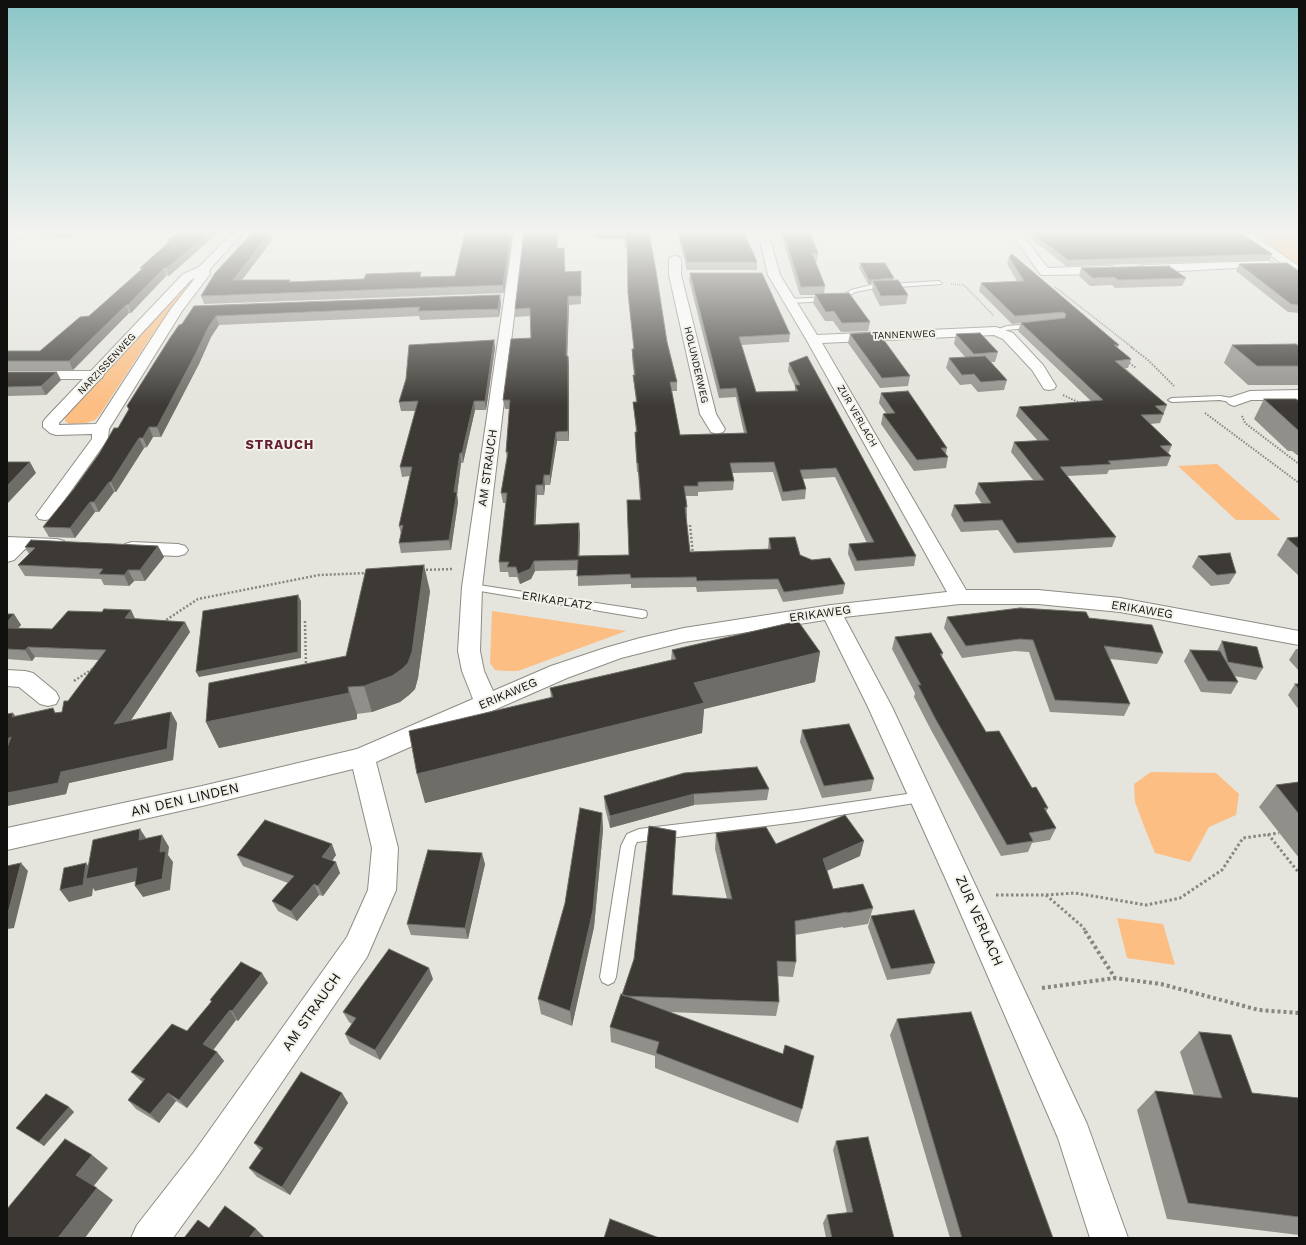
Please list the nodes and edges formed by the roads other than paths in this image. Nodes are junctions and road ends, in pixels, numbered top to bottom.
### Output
1 (175, 290) edge
2 (191, 290) edge
3 (512, 290) edge
4 (679, 290) edge
5 (781, 290) edge
6 (857, 290) edge
7 (511, 298) junction
8 (494, 299) edge
9 (789, 301) junction
10 (194, 309) edge
11 (176, 310) junction
12 (997, 326) junction
13 (1037, 326) edge
14 (813, 339) junction
15 (7, 374) edge
16 (97, 375) junction
17 (1049, 386) road end
18 (1299, 395) edge
19 (1172, 400) dead end
20 (1234, 402) joint
21 (101, 429) junction
22 (717, 429) dead end
23 (45, 515) dead end
24 (75, 546) edge
25 (11, 548) edge
26 (115, 548) edge
27 (178, 550) dead end
28 (472, 587) junction
29 (960, 597) junction
30 (831, 612) junction
31 (642, 614) dead end
32 (1299, 638) edge
33 (7, 678) edge
34 (48, 698) dead end
35 (486, 703) junction
36 (362, 757) junction
37 (921, 797) junction
38 (7, 839) edge
39 (608, 977) dead end
40 (150, 1238) edge
41 (1109, 1238) edge

1 - 16 street, NARZISSENWEG
2 - 11 street, NARZISSENWEG
3 - 7 street, AM STRAUCH
4 - 22 street, HOLUNDERWEG
5 - 9 street, ZUR VERLACH
6 - 9 lane
7 - 8 street
7 - 28 street, AM STRAUCH
9 - 14 street, ZUR VERLACH
10 - 11 street
11 - 21 street, NARZISSENWEG
12 - 13 lane, TANNENWEG
12 - 14 street, TANNENWEG
12 - 17 street
14 - 29 street, ZUR VERLACH
15 - 16 street
16 - 21 street, NARZISSENWEG
18 - 20 street
19 - 20 lane
21 - 23 street, NARZISSENWEG
24 - 25 street
26 - 27 street
28 - 31 lane, ERIKAPLATZ
28 - 35 street, AM STRAUCH
29 - 30 street, ERIKAWEG
29 - 32 street, ERIKAWEG
30 - 35 street, ERIKAWEG
30 - 37 street, ZUR VERLACH
33 - 34 street
35 - 36 street, ERIKAWEG
36 - 38 street, AN DEN LINDEN
36 - 40 street, AM STRAUCH
37 - 39 lane
37 - 41 street, ZUR VERLACH

